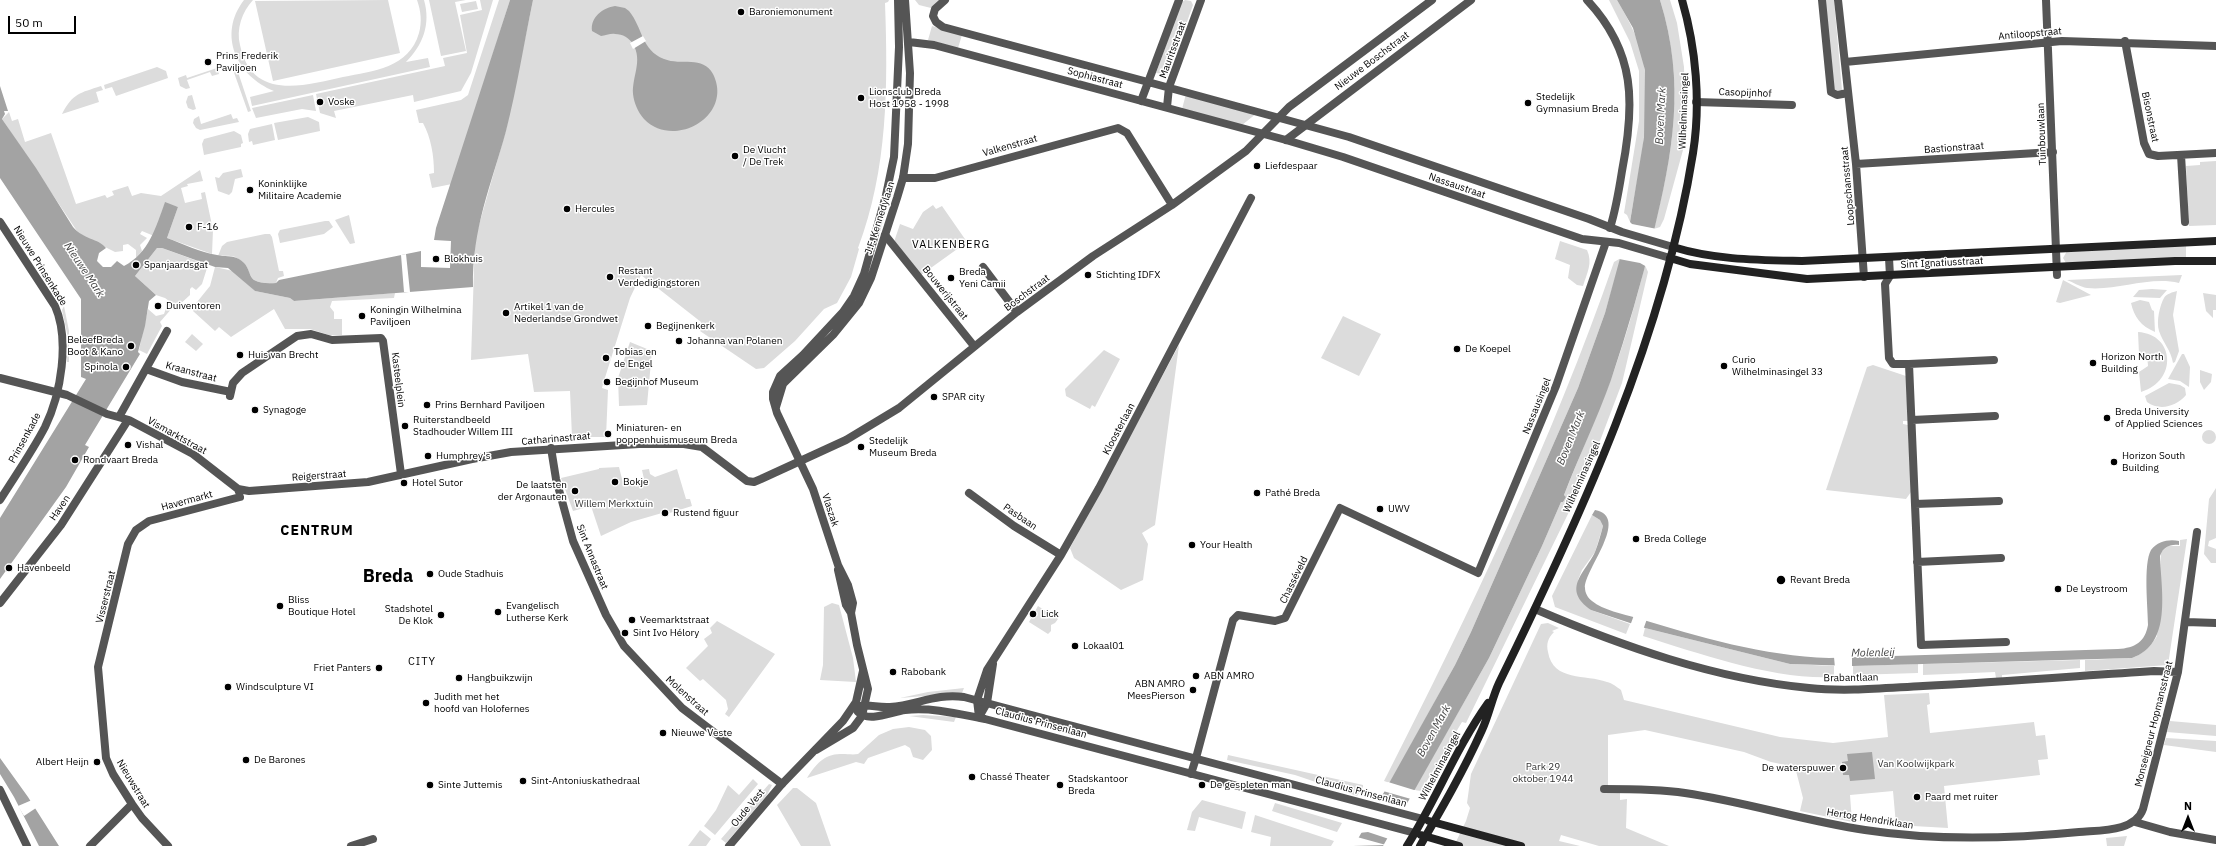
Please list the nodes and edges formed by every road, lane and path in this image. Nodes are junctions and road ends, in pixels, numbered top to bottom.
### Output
1 (898, 0) edge
2 (906, 0) edge
3 (945, 0) edge
4 (1179, 0) edge
5 (1201, 0) edge
6 (1432, 0) edge
7 (1471, 0) edge
8 (1587, 0) edge
9 (1682, 0) edge
10 (1822, 0) edge
11 (1838, 0) edge
12 (2046, 0) edge
13 (2125, 41) junction
14 (909, 42) junction
15 (2048, 42) junction
16 (2216, 46) edge
17 (1845, 62) junction
18 (1148, 82) junction
19 (1169, 87) junction
20 (1848, 93) junction
21 (1141, 101) junction
22 (1696, 102) junction
23 (1792, 105) dead end
24 (1167, 107) junction
25 (1278, 117) junction
26 (1291, 121) joint
27 (1305, 124) junction
28 (1262, 133) junction
29 (1274, 136) joint
30 (1286, 140) junction
31 (2053, 152) junction
32 (2216, 153) edge
33 (2181, 155) junction
34 (1856, 164) junction
35 (890, 175) junction
36 (903, 178) junction
37 (1251, 198) dead end
38 (1172, 205) junction
39 (0, 222) edge
40 (2185, 222) dead end
41 (1610, 228) junction
42 (885, 235) junction
43 (2216, 240) edge
44 (1606, 242) junction
45 (1673, 247) junction
46 (2057, 249) junction
47 (1670, 258) junction
48 (1889, 258) junction
49 (1864, 259) junction
50 (2216, 261) edge
51 (983, 267) dead end
52 (2057, 271) junction
53 (1890, 276) junction
54 (1864, 277) junction
55 (1017, 312) junction
56 (167, 331) dead end
57 (974, 346) junction
58 (1994, 360) dead end
59 (1909, 364) junction
60 (146, 369) junction
61 (0, 378) edge
62 (56, 392) junction
63 (230, 394) joint
64 (776, 407) junction
65 (1995, 416) dead end
66 (119, 417) junction
67 (128, 420) junction
68 (1912, 420) junction
69 (551, 448) junction
70 (800, 462) junction
71 (401, 474) junction
72 (751, 482) joint
73 (238, 489) junction
74 (969, 493) dead end
75 (0, 500) edge
76 (1999, 501) dead end
77 (1915, 504) junction
78 (139, 527) joint
79 (2197, 532) dead end
80 (1061, 555) junction
81 (2001, 558) dead end
82 (1917, 562) junction
83 (1478, 573) joint
84 (0, 603) edge
85 (1535, 609) junction
86 (2186, 622) junction
87 (2216, 623) edge
88 (612, 624) joint
89 (2006, 642) dead end
90 (993, 663) junction
91 (863, 671) junction
92 (2178, 672) junction
93 (98, 675) joint
94 (1493, 696) junction
95 (977, 700) junction
96 (987, 703) junction
97 (866, 704) junction
98 (853, 707) junction
99 (862, 716) junction
100 (979, 717) junction
101 (816, 750) junction
102 (1196, 758) junction
103 (1191, 774) junction
104 (782, 784) junction
105 (1604, 789) dead end
106 (0, 790) edge
107 (132, 804) junction
108 (1423, 819) junction
109 (1434, 822) junction
110 (2135, 822) junction
111 (1415, 833) junction
112 (1426, 836) junction
113 (373, 839) dead end
114 (2216, 840) edge
115 (27, 846) edge
116 (90, 846) edge
117 (168, 846) edge
118 (351, 846) edge
119 (729, 846) edge
120 (1407, 846) edge
121 (1420, 846) edge
122 (1458, 846) edge
123 (1521, 846) edge

1 - 35 street, J.F. Kennedylaan
2 - 14 street, J.F. Kennedylaan
3 - 18 street, Sophiastraat
4 - 18 street, Mauritsstraat
5 - 19 street, Mauritsstraat
6 - 25 street, Nieuwe Boschstraat
7 - 27 street, Nieuwe Boschstraat
8 - 41 street
9 - 22 main road, Wilhelminasingel
10 - 20 street
11 - 17 street, Loopschansstraat
12 - 15 street, Tuinbouwlaan
13 - 15 street, Antiloopstraat
13 - 16 street, Antiloopstraat
13 - 33 street, Bisonstraat
14 - 21 street, Sophiastraat
14 - 36 street, J.F. Kennedylaan
15 - 17 street, Antiloopstraat
15 - 31 street, Tuinbouwlaan
17 - 20 street, Loopschansstraat
18 - 19 street, Sophiastraat
18 - 21 street, Mauritsstraat
19 - 24 street, Mauritsstraat
19 - 25 street, Sophiastraat
20 - 34 street, Loopschansstraat
21 - 24 street, Sophiastraat
22 - 23 street, Casopijnhof
22 - 45 main road, Wilhelminasingel
24 - 28 street, Sophiastraat
25 - 26 street, Sophiastraat
25 - 28 street, Nieuwe Boschstraat
26 - 27 street, Nassaustraat
27 - 30 street, Nieuwe Boschstraat
27 - 41 street, Nassaustraat
28 - 29 street, Sophiastraat
28 - 38 street, Boschstraat
29 - 30 street, Nassaustraat
30 - 44 street, Nassaustraat
31 - 34 street, Bastionstraat
31 - 46 street, Tuinbouwlaan
32 - 33 street, Bisonstraat
33 - 40 street
34 - 49 street, Loopschansstraat
35 - 36 street, Valkenstraat
35 - 64 street, J.F. Kennedylaan
36 - 38 street, Valkenstraat
36 - 42 street, J.F. Kennedylaan
37 - 80 street, Kloosterlaan
38 - 55 street, Boschstraat
39 - 62 street, Nieuwe Prinsenkade
41 - 45 street, Nassaustraat
42 - 57 street, Bouwerijstraat
42 - 64 street, J.F. Kennedylaan
43 - 46 main road, Sint Ignatiusstraat
44 - 47 street, Nassaustraat
44 - 83 street, Nassausingel
45 - 47 main road, Wilhelminasingel
45 - 49 main road, Sint Ignatiusstraat
46 - 48 main road, Sint Ignatiusstraat
46 - 52 street, Tuinbouwlaan
47 - 54 main road, Sint Ignatiusstraat
47 - 85 main road, Wilhelminasingel
48 - 49 main road, Sint Ignatiusstraat
48 - 53 street
49 - 54 street, Loopschansstraat
50 - 52 main road, Sint Ignatiusstraat
51 - 55 street
52 - 53 main road, Sint Ignatiusstraat
53 - 54 main road, Sint Ignatiusstraat
53 - 59 street
55 - 57 street, Boschstraat
56 - 60 street, Kraanstraat
57 - 70 street, Boschstraat
58 - 59 street
59 - 68 street
60 - 63 street, Kraanstraat
60 - 66 street, Kraanstraat
61 - 62 street
62 - 66 street, Vismarktstraat
62 - 75 street, Prinsenkade
63 - 71 street, Kasteelplein
64 - 70 street, J.F. Kennedylaan
65 - 68 street
66 - 67 street, Vismarktstraat
67 - 73 street, Vismarktstraat
67 - 84 street, Haven
68 - 77 street
69 - 71 street, Catharinastraat
69 - 72 street, Catharinastraat
69 - 88 street, Sint Annastraat
70 - 72 street, Boschstraat
70 - 91 street, Vlaszak
71 - 73 street, Reigerstraat
73 - 78 street, Havermarkt
74 - 80 street, Pasbaan
76 - 77 street
77 - 82 street
78 - 93 street, Visserstraat
79 - 86 street, Monseigneur Hopmansstraat
80 - 90 street, Kloosterlaan
81 - 82 street
82 - 89 street
83 - 102 street, Chasséveld
85 - 92 street, Brabantlaan
85 - 94 main road, Wilhelminasingel
86 - 87 street
86 - 92 street, Monseigneur Hopmansstraat
88 - 104 street, Molenstraat
90 - 95 street, Kloosterlaan
90 - 96 street, Kloosterlaan
91 - 97 street, Vlaszak
91 - 98 street, Vlaszak
92 - 110 street, Monseigneur Hopmansstraat
93 - 107 street, Nieuwstraat
94 - 108 main road, Wilhelminasingel
94 - 109 main road, Wilhelminasingel
95 - 96 street, Claudius Prinsenlaan
95 - 97 street, Claudius Prinsenlaan
95 - 100 street, Kloosterlaan
96 - 100 street, Kloosterlaan
96 - 102 street, Claudius Prinsenlaan
97 - 98 street
97 - 99 street, Vlaszak
98 - 99 street
98 - 101 street, Vlaszak
99 - 100 street, Claudius Prinsenlaan
99 - 101 street
100 - 103 street, Claudius Prinsenlaan
101 - 104 street, Oude Vest
102 - 103 street
102 - 108 street, Claudius Prinsenlaan
103 - 111 street, Claudius Prinsenlaan
104 - 119 street, Oude Vest
105 - 110 street, Hertog Hendriklaan
106 - 115 street
107 - 116 street
107 - 117 street, Nieuwstraat
108 - 109 main road, Claudius Prinsenlaan
108 - 111 main road, Wilhelminasingel
109 - 112 main road, Wilhelminasingel
109 - 123 main road, Claudius Prinsenlaan
110 - 114 street
111 - 112 main road, Claudius Prinsenlaan
111 - 120 main road, Wilhelminasingel
112 - 121 main road, Wilhelminasingel
112 - 122 main road, Claudius Prinsenlaan
113 - 118 street

